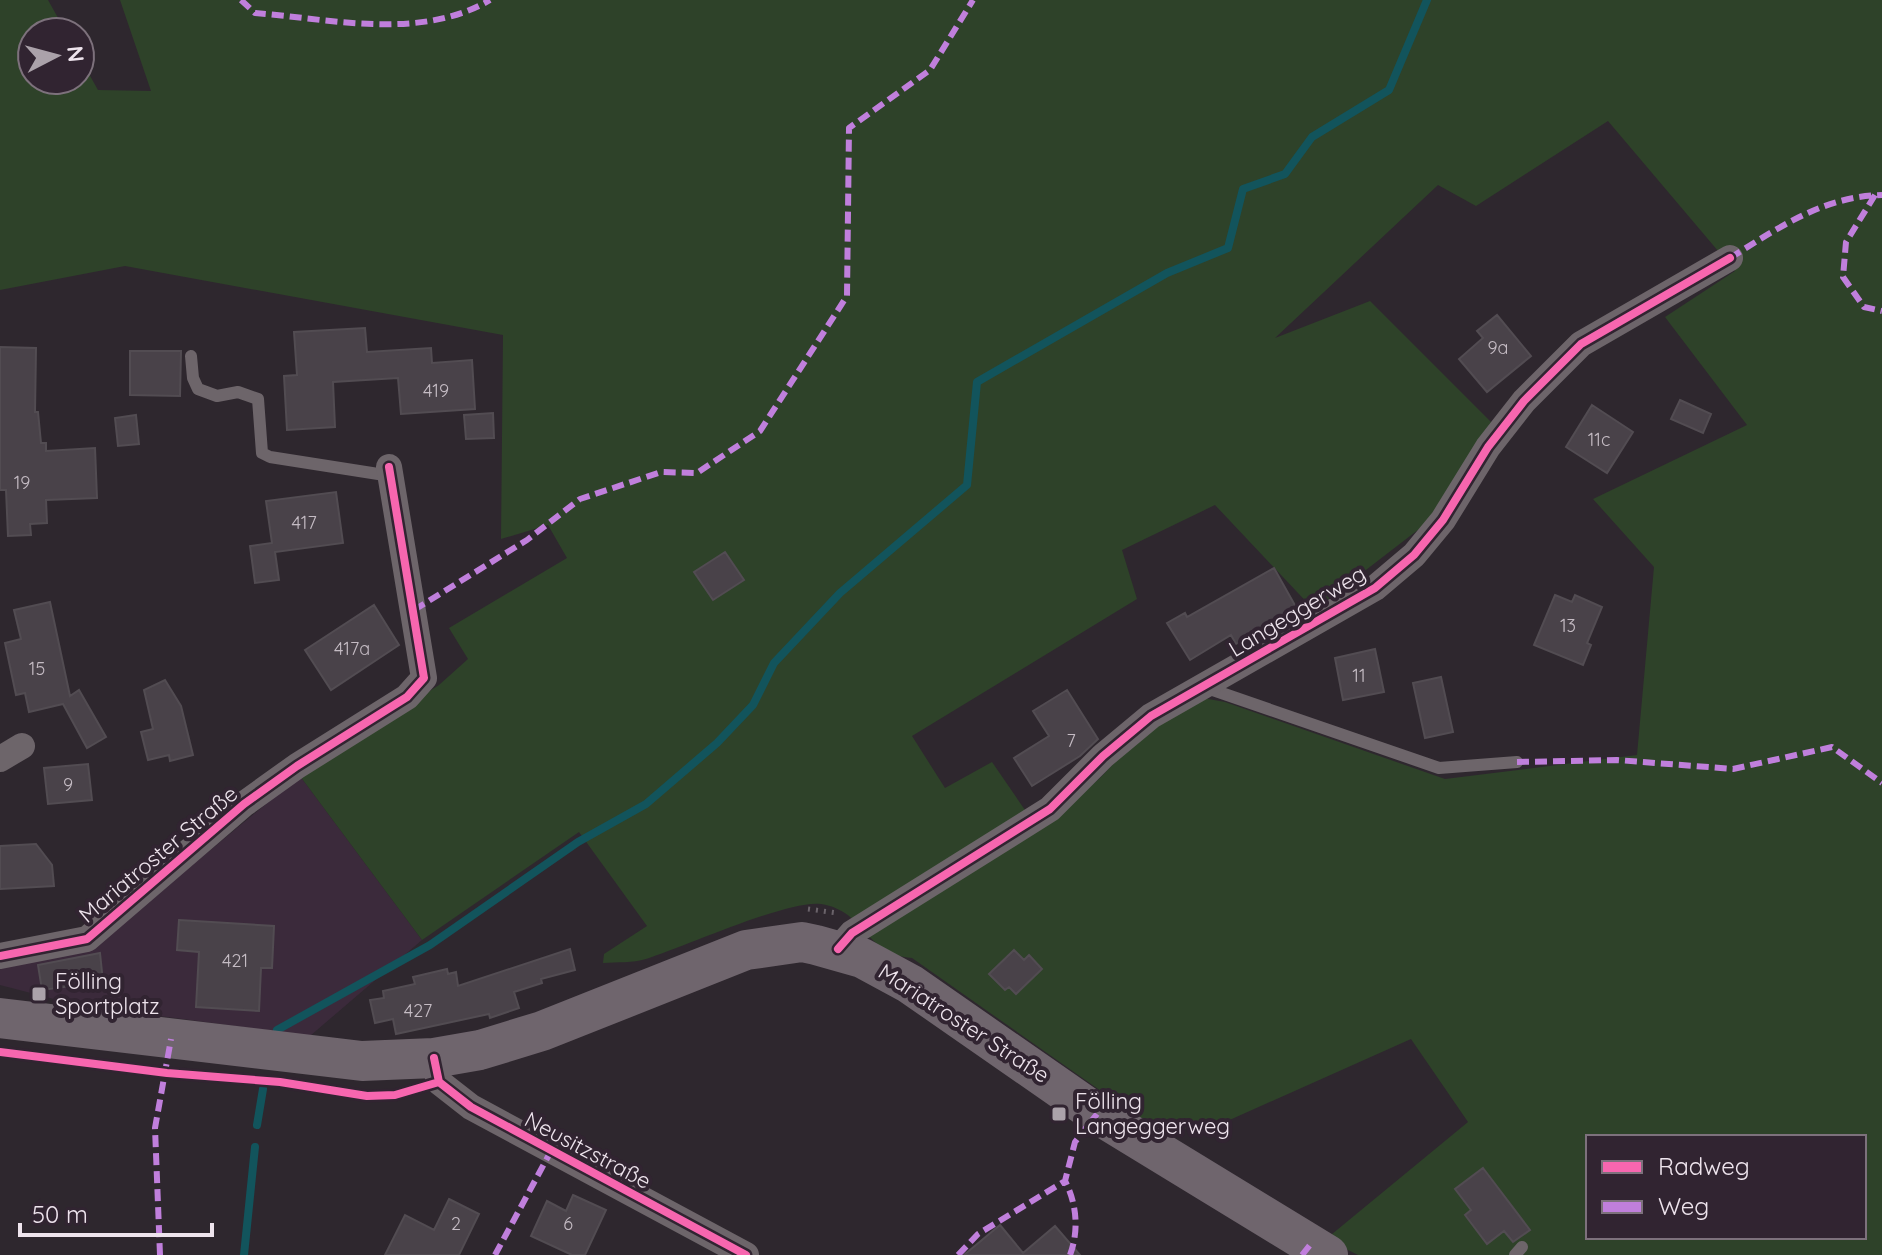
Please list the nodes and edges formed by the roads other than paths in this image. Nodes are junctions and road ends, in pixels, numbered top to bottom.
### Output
1 (1730, 258) dead end
2 (191, 356) dead end
3 (390, 471) joint
4 (1204, 686) junction
5 (1517, 762) dead end
6 (838, 949) junction
7 (0, 956) edge
8 (0, 1018) edge
9 (434, 1058) junction
10 (746, 1255) edge
11 (1328, 1255) edge

1 - 4 street, Langeggerweg
2 - 3 lane
3 - 7 street, Mariatroster Straße
4 - 5 lane
4 - 6 street, Langeggerweg
6 - 9 main road, Mariatroster Straße
6 - 11 main road, Mariatroster Straße
8 - 9 main road, Mariatroster Straße
9 - 10 street, Neusitzstraße

